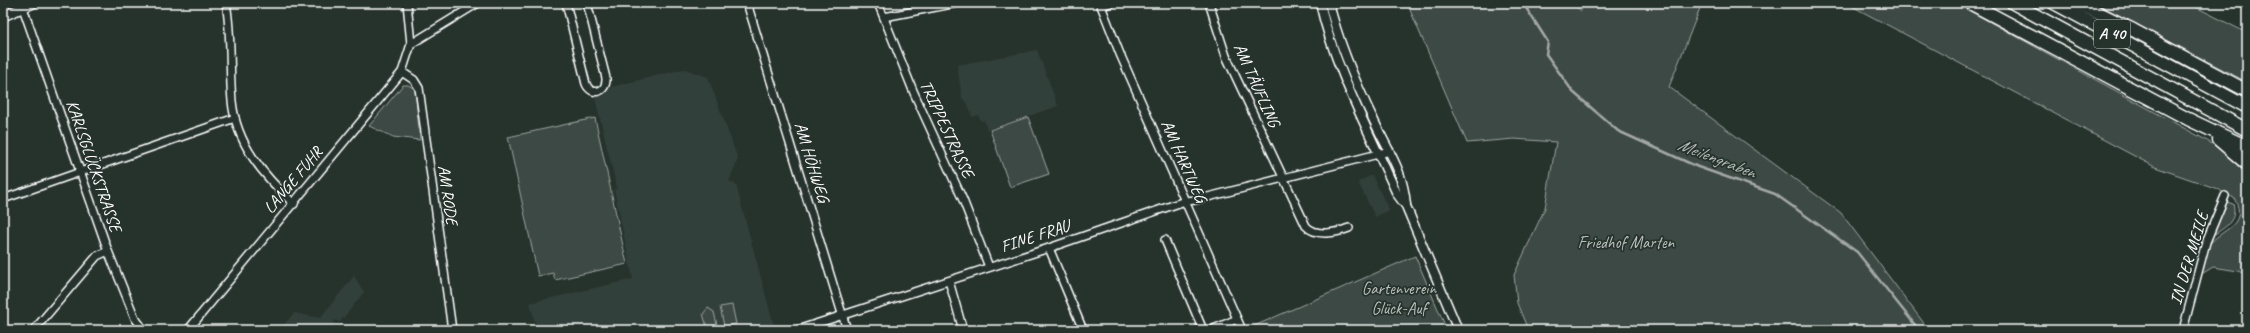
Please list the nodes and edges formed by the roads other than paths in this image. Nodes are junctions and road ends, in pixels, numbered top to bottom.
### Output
1 (33, 3) edge
2 (226, 3) edge
3 (407, 3) edge
4 (478, 3) edge
5 (566, 3) edge
6 (587, 3) edge
7 (747, 3) edge
8 (878, 3) edge
9 (957, 3) edge
10 (1111, 3) edge
11 (1209, 3) edge
12 (1320, 3) edge
13 (1329, 3) edge
14 (1970, 3) edge
15 (2013, 3) edge
16 (2054, 3) edge
17 (2078, 3) edge
18 (1101, 5) edge
19 (23, 8) junction
20 (3, 16) edge
21 (884, 17) junction
22 (411, 44) junction
23 (402, 72) junction
24 (2247, 91) edge
25 (2247, 107) edge
26 (235, 118) junction
27 (2188, 119) junction
28 (2247, 130) edge
29 (2247, 147) edge
30 (1390, 151) junction
31 (1379, 154) junction
32 (2247, 164) edge
33 (81, 172) junction
34 (1284, 178) junction
35 (2225, 196) dead end
36 (3, 199) edge
37 (1185, 201) junction
38 (294, 204) junction
39 (1406, 206) junction
40 (1349, 228) dead end
41 (1165, 240) dead end
42 (1049, 248) junction
43 (108, 251) junction
44 (989, 267) junction
45 (949, 281) junction
46 (843, 315) junction
47 (1237, 319) junction
48 (34, 330) edge
49 (144, 330) edge
50 (188, 330) edge
51 (452, 330) edge
52 (797, 330) edge
53 (847, 330) edge
54 (963, 330) edge
55 (1083, 330) edge
56 (1203, 330) edge
57 (1211, 330) edge
58 (1242, 330) edge
59 (1458, 330) edge
60 (2183, 330) edge

1 - 19 main road
2 - 26 street
3 - 22 street
4 - 22 street
5 - 6 street
7 - 46 street, AM HÖHWEG
8 - 21 street, TRIPPESTRASSE
9 - 21 street
10 - 18 street
11 - 34 street, AM TÄUFLING
12 - 31 street
13 - 30 street
14 - 27 highway
15 - 28 highway, A 40
16 - 25 highway, A 40
17 - 24 highway
18 - 37 street, AM HARTWEG
19 - 20 main road
19 - 33 street, KARLSGLÜCKSTRASSE
21 - 44 street, TRIPPESTRASSE
22 - 23 street, LANGE FUHR
23 - 38 street, LANGE FUHR
23 - 51 street, AM RODE
26 - 33 street
26 - 38 street
27 - 29 highway
27 - 32 highway
30 - 31 street, FINE FRAU
30 - 39 street
31 - 34 street, FINE FRAU
31 - 39 street
33 - 36 street
33 - 43 street, KARLSGLÜCKSTRASSE
34 - 37 street, FINE FRAU
34 - 40 street
35 - 60 street, IN DER MEILE
37 - 42 street, FINE FRAU
37 - 47 street, AM HARTWEG
38 - 50 street, LANGE FUHR
39 - 59 street
41 - 56 street
42 - 44 street, FINE FRAU
42 - 55 street
43 - 48 street
43 - 49 street, KARLSGLÜCKSTRASSE
44 - 45 street, FINE FRAU
45 - 46 street, FINE FRAU
45 - 54 street
46 - 52 street, FINE FRAU
46 - 53 street, AM HÖHWEG
47 - 57 street
47 - 58 street, AM HARTWEG

